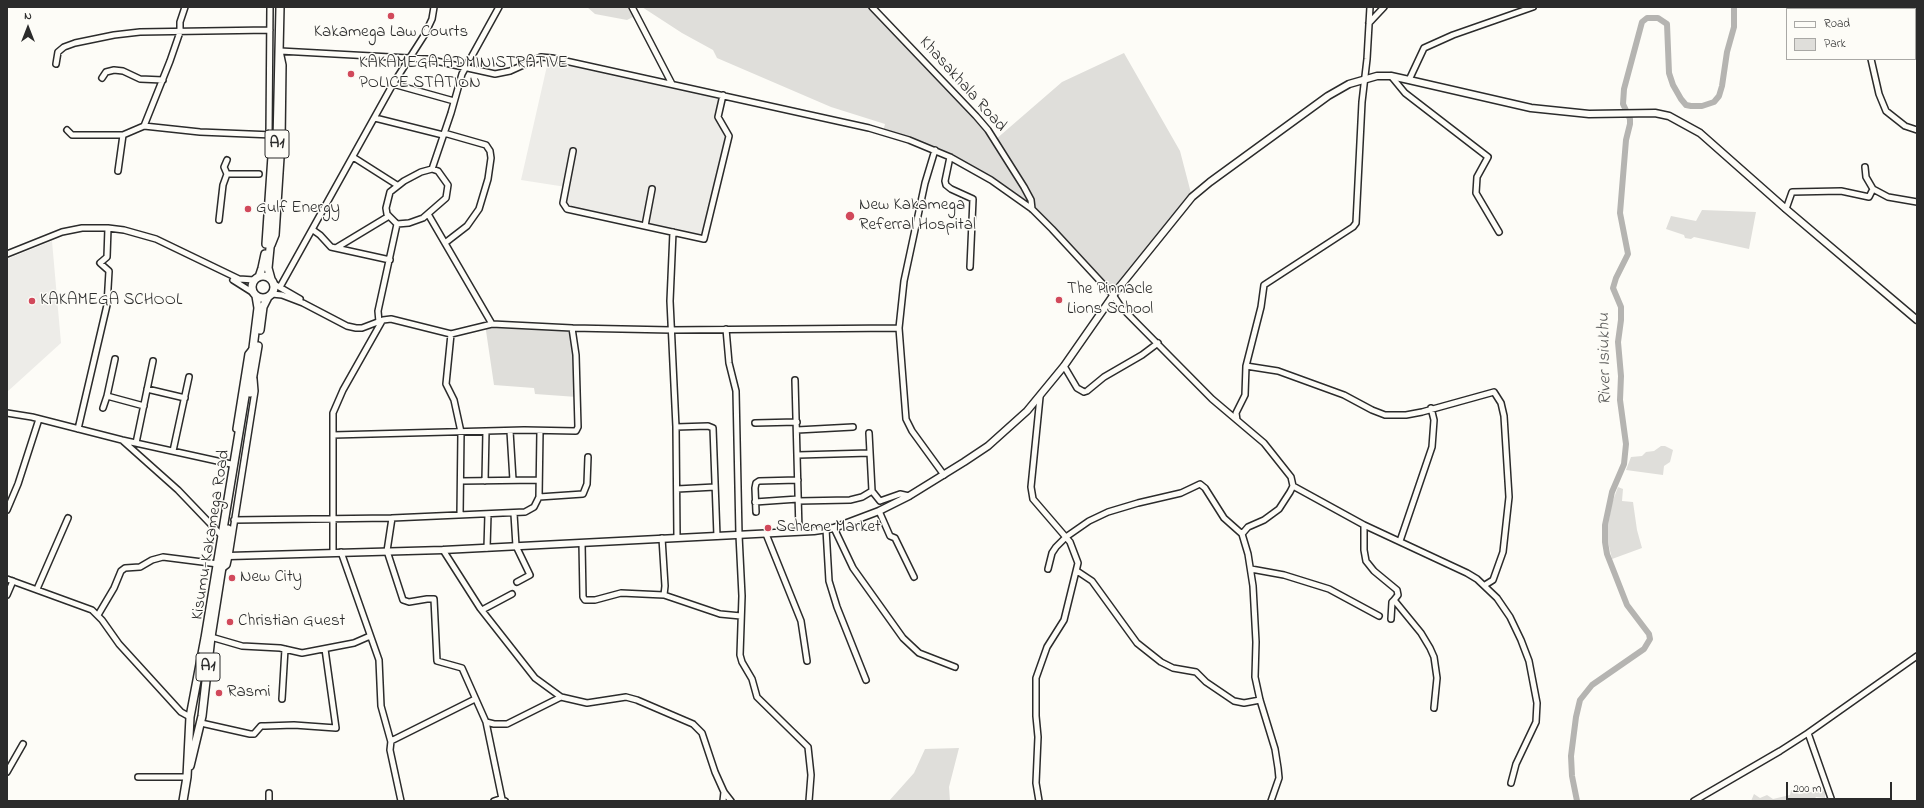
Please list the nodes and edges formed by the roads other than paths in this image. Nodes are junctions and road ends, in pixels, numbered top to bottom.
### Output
1 (185, 7) edge
2 (270, 7) edge
3 (275, 7) edge
4 (280, 7) edge
5 (434, 7) edge
6 (499, 7) edge
7 (632, 7) edge
8 (872, 7) edge
9 (1370, 7) edge
10 (1384, 7) edge
11 (1533, 7) edge
12 (1369, 23) junction
13 (270, 30) junction
14 (180, 32) junction
15 (280, 51) junction
16 (410, 58) junction
17 (1871, 60) edge
18 (56, 64) dead end
19 (466, 68) junction
20 (1391, 76) junction
21 (102, 78) dead end
22 (1364, 79) junction
23 (163, 80) junction
24 (1409, 80) junction
25 (393, 84) junction
26 (672, 84) junction
27 (723, 95) junction
28 (454, 101) junction
29 (375, 118) junction
30 (144, 126) junction
31 (67, 130) dead end
32 (1917, 130) edge
33 (444, 134) junction
34 (122, 135) junction
35 (271, 135) junction
36 (935, 150) junction
37 (573, 151) dead end
38 (352, 157) junction
39 (950, 157) junction
40 (227, 160) dead end
41 (1865, 166) dead end
42 (432, 169) junction
43 (118, 171) dead end
44 (226, 174) junction
45 (259, 174) dead end
46 (397, 185) junction
47 (652, 189) dead end
48 (1873, 189) junction
49 (1917, 202) edge
50 (1032, 209) junction
51 (1786, 210) junction
52 (428, 214) junction
53 (389, 216) junction
54 (219, 220) dead end
55 (397, 224) junction
56 (645, 226) junction
57 (108, 228) junction
58 (313, 230) junction
59 (673, 232) junction
60 (1499, 232) dead end
61 (445, 243) junction
62 (336, 248) junction
63 (7, 254) edge
64 (390, 260) junction
65 (970, 267) dead end
66 (216, 268) junction
67 (256, 278) junction
68 (275, 283) junction
69 (254, 294) junction
70 (1113, 295) junction
71 (270, 296) junction
72 (312, 307) junction
73 (1917, 320) edge
74 (381, 321) junction
75 (492, 324) junction
76 (572, 328) junction
77 (899, 328) junction
78 (726, 329) junction
79 (672, 330) junction
80 (450, 334) junction
81 (1158, 343) junction
82 (253, 348) junction
83 (114, 359) dead end
84 (153, 361) dead end
85 (1064, 366) junction
86 (1246, 366) junction
87 (254, 374) junction
88 (189, 377) dead end
89 (795, 380) dead end
90 (147, 389) junction
91 (107, 396) junction
92 (185, 398) junction
93 (1040, 398) junction
94 (144, 406) junction
95 (103, 408) dead end
96 (1431, 408) junction
97 (7, 414) edge
98 (39, 419) junction
99 (1237, 420) junction
100 (797, 422) junction
101 (755, 423) dead end
102 (676, 427) junction
103 (853, 427) dead end
104 (78, 428) junction
105 (510, 430) junction
106 (797, 430) junction
107 (486, 431) junction
108 (540, 431) junction
109 (461, 432) junction
110 (868, 433) dead end
111 (333, 435) junction
112 (122, 440) junction
113 (136, 442) junction
114 (173, 452) junction
115 (870, 453) junction
116 (798, 455) junction
117 (588, 457) dead end
118 (230, 464) junction
119 (944, 475) junction
120 (513, 480) junction
121 (539, 480) junction
122 (798, 480) junction
123 (461, 481) junction
124 (485, 481) junction
125 (231, 483) junction
126 (1292, 486) junction
127 (715, 487) junction
128 (677, 489) junction
129 (872, 491) junction
130 (909, 496) junction
131 (539, 497) junction
132 (798, 500) junction
133 (755, 502) junction
134 (7, 510) edge
135 (879, 511) junction
136 (756, 512) dead end
137 (488, 514) junction
138 (514, 514) junction
139 (460, 515) junction
140 (68, 518) dead end
141 (332, 518) junction
142 (392, 518) junction
143 (234, 520) junction
144 (1364, 525) junction
145 (834, 528) junction
146 (826, 529) junction
147 (799, 531) junction
148 (766, 534) junction
149 (1242, 534) junction
150 (739, 535) junction
151 (222, 536) junction
152 (717, 536) junction
153 (677, 537) junction
154 (1066, 537) junction
155 (662, 538) junction
156 (1400, 542) junction
157 (582, 543) junction
158 (516, 546) junction
159 (487, 548) junction
160 (442, 550) junction
161 (387, 551) junction
162 (333, 552) junction
163 (341, 552) junction
164 (229, 556) junction
165 (220, 566) junction
166 (1048, 569) dead end
167 (1251, 569) junction
168 (1077, 571) junction
169 (914, 577) dead end
170 (7, 579) edge
171 (13, 581) junction
172 (517, 582) dead end
173 (1485, 585) junction
174 (37, 589) junction
175 (512, 594) dead end
176 (664, 594) junction
177 (7, 595) edge
178 (1394, 600) junction
179 (482, 610) junction
180 (98, 615) junction
181 (741, 616) junction
182 (1380, 616) dead end
183 (1391, 619) dead end
184 (370, 636) junction
185 (211, 637) junction
186 (285, 649) junction
187 (325, 649) junction
188 (1917, 656) edge
189 (807, 661) dead end
190 (954, 667) dead end
191 (866, 680) dead end
192 (561, 697) junction
193 (282, 699) dead end
194 (475, 699) junction
195 (1260, 700) junction
196 (192, 706) junction
197 (203, 708) junction
198 (1434, 708) dead end
199 (190, 717) junction
200 (486, 722) junction
201 (201, 723) junction
202 (1808, 733) junction
203 (391, 742) junction
204 (23, 744) dead end
205 (7, 772) edge
206 (138, 777) dead end
207 (186, 777) junction
208 (1511, 783) dead end
209 (724, 792) junction
210 (269, 793) dead end
211 (503, 800) edge
212 (183, 801) edge
213 (269, 801) edge
214 (401, 801) edge
215 (494, 801) edge
216 (723, 801) edge
217 (731, 801) edge
218 (809, 801) edge
219 (1039, 801) edge
220 (1271, 801) edge
221 (1694, 801) edge
222 (1832, 801) edge

1 - 14 street
2 - 13 street
3 - 35 highway, A1
4 - 15 highway, A1
5 - 16 street
6 - 19 street
7 - 26 street
8 - 50 street, Khasakhala Road
9 - 12 street
10 - 12 street
11 - 24 street
12 - 22 street
13 - 14 street
13 - 35 street
14 - 18 street
14 - 23 street
15 - 16 street
15 - 68 highway, A1
16 - 19 street
16 - 25 street
17 - 32 street
19 - 26 street
19 - 28 street
20 - 22 main road
20 - 24 main road
20 - 60 street
21 - 23 street
22 - 70 main road
22 - 86 street
23 - 30 street
24 - 51 main road
25 - 28 street
25 - 29 street
26 - 27 street
27 - 36 street
27 - 59 street
28 - 33 street
29 - 33 street
29 - 38 street
30 - 34 street
30 - 35 street
31 - 34 street
33 - 42 street
33 - 61 street
34 - 43 street
35 - 67 highway, A1
36 - 39 street
36 - 77 street
37 - 56 street
38 - 46 street
38 - 58 street
39 - 50 street
39 - 65 street
40 - 44 street
41 - 48 street
42 - 46 street
42 - 52 street
44 - 45 street
44 - 54 street
46 - 53 street
47 - 56 street
48 - 49 street
48 - 51 street
50 - 70 street
51 - 73 main road
52 - 55 street
52 - 61 street
53 - 55 street
53 - 62 street
55 - 64 street
56 - 59 street
57 - 63 street
57 - 66 street
57 - 104 street
58 - 62 street
58 - 68 street
59 - 79 street
61 - 75 street
62 - 64 street
64 - 74 street
66 - 67 street
66 - 69 street
67 - 68 highway
67 - 69 highway
68 - 71 highway
68 - 72 street
69 - 71 highway
69 - 82 highway, Kisumu-Kakamega Road / A1
70 - 81 street
70 - 85 main road
71 - 72 street
71 - 87 highway, Kisumu-Kakamega Road / A1
72 - 74 street
74 - 80 street
74 - 111 street
75 - 76 street
75 - 80 street
76 - 79 street
76 - 108 street
77 - 78 street
77 - 119 street
78 - 79 street
78 - 150 street
79 - 102 street
80 - 109 street
81 - 85 street
81 - 99 street
82 - 118 street
82 - 125 highway, Kisumu-Kakamega Road / A1
83 - 91 street
84 - 90 street
85 - 93 main road
86 - 96 street
86 - 99 street
87 - 143 street
87 - 165 highway, Kisumu-Kakamega Road / A1
88 - 92 street
89 - 100 street
90 - 92 street
90 - 94 street
91 - 94 street
91 - 95 street
92 - 114 street
93 - 119 main road
93 - 154 street
94 - 113 street
96 - 156 street
96 - 173 street
97 - 98 street
98 - 104 street
98 - 134 street
99 - 126 street
100 - 101 street
100 - 106 street
102 - 127 street
102 - 128 street
103 - 106 street
104 - 112 street
105 - 107 street
105 - 108 street
105 - 120 street
106 - 116 street
107 - 109 street
107 - 124 street
108 - 121 street
109 - 111 street
109 - 123 street
110 - 115 street
111 - 141 street
112 - 113 street
112 - 151 street
113 - 114 street
114 - 118 street
115 - 116 street
115 - 129 street
116 - 122 street
117 - 131 street
118 - 125 street
119 - 130 main road
120 - 121 street
120 - 124 street
121 - 131 street
122 - 132 street
122 - 133 street
123 - 124 street
123 - 139 street
125 - 151 highway, Kisumu-Kakamega Road / A1
126 - 144 street
126 - 149 street
127 - 128 street
127 - 152 street
128 - 153 street
129 - 130 street
129 - 132 street
130 - 135 main road
131 - 138 street
132 - 133 street
132 - 147 street
133 - 136 street
135 - 145 main road
135 - 169 street
137 - 138 street
137 - 139 street
137 - 159 street
138 - 158 street
139 - 142 street
140 - 174 street
141 - 142 street
141 - 143 street
141 - 162 street
142 - 161 street
143 - 164 street
144 - 156 street
144 - 178 street
145 - 146 main road
145 - 190 street
146 - 147 main road
146 - 191 street
147 - 148 main road
148 - 150 main road
148 - 189 street
149 - 154 street
149 - 167 street
150 - 152 main road
150 - 181 street
151 - 165 highway, Kisumu-Kakamega Road / A1
152 - 153 main road
153 - 155 main road
154 - 166 street
154 - 168 street
155 - 157 main road
155 - 176 street
156 - 173 street
157 - 158 main road
157 - 176 street
158 - 159 main road
158 - 172 street
159 - 160 main road
160 - 161 main road
160 - 179 street
161 - 163 main road
161 - 194 street
162 - 163 main road
162 - 164 main road
163 - 184 street
164 - 165 street
165 - 180 street
165 - 185 highway, Kisumu-Kakamega Road / A1
165 - 196 highway, Kisumu-Kakamega Road / A1
167 - 182 street
167 - 195 street
168 - 195 street
168 - 219 street
170 - 171 street
171 - 174 street
171 - 177 street
173 - 208 street
174 - 180 street
175 - 179 street
176 - 181 street
178 - 183 street
178 - 198 street
179 - 192 street
180 - 199 street
181 - 218 street
184 - 187 street
184 - 203 street
185 - 186 street
185 - 197 highway, Kisumu-Kakamega Road / A1
186 - 187 street
186 - 193 street
187 - 201 street
188 - 202 street
192 - 200 street
192 - 209 street
194 - 200 street
194 - 203 street
195 - 220 street
196 - 197 highway
196 - 199 highway, Kisumu-Kakamega Road / A1
197 - 201 highway, Kisumu-Kakamega Road / A1
199 - 207 highway, Kisumu-Kakamega Road / A1
200 - 211 street
201 - 207 highway, Kisumu-Kakamega Road / A1
202 - 221 street
202 - 222 street
203 - 214 street
204 - 205 street
206 - 207 street
207 - 212 highway, Kisumu-Kakamega Road / A1
209 - 216 street
209 - 217 street
210 - 213 street
211 - 215 street

